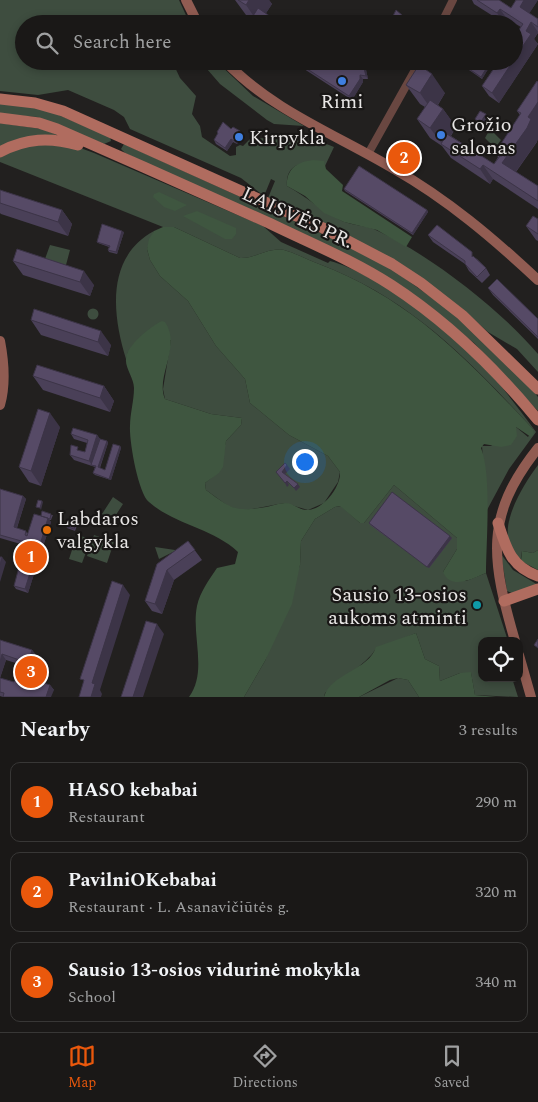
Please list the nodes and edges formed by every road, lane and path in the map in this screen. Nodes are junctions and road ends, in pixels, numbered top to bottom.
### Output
1 (186, 0) edge
2 (453, 0) edge
3 (194, 15) edge
4 (446, 15) edge
5 (234, 70) edge
6 (415, 70) edge
7 (0, 99) edge
8 (0, 118) edge
9 (0, 152) edge
10 (368, 154) junction
11 (121, 158) junction
12 (538, 280) edge
13 (0, 340) edge
14 (538, 389) edge
15 (0, 405) edge
16 (538, 420) edge
17 (538, 448) edge
18 (498, 523) junction
19 (538, 576) edge
20 (538, 589) edge
21 (504, 601) junction
22 (514, 637) edge
23 (523, 669) edge
24 (531, 697) edge

1 - 3 main road
2 - 4 street
5 - 10 main road
6 - 10 street
7 - 14 main road, LAISVĖS PR.
8 - 11 main road, LAISVĖS PR.
9 - 11 main road
10 - 12 main road
11 - 16 main road, LAISVĖS PR.
13 - 15 main road
17 - 18 main road
18 - 19 main road
18 - 21 main road
20 - 21 main road
21 - 22 main road
23 - 24 main road

